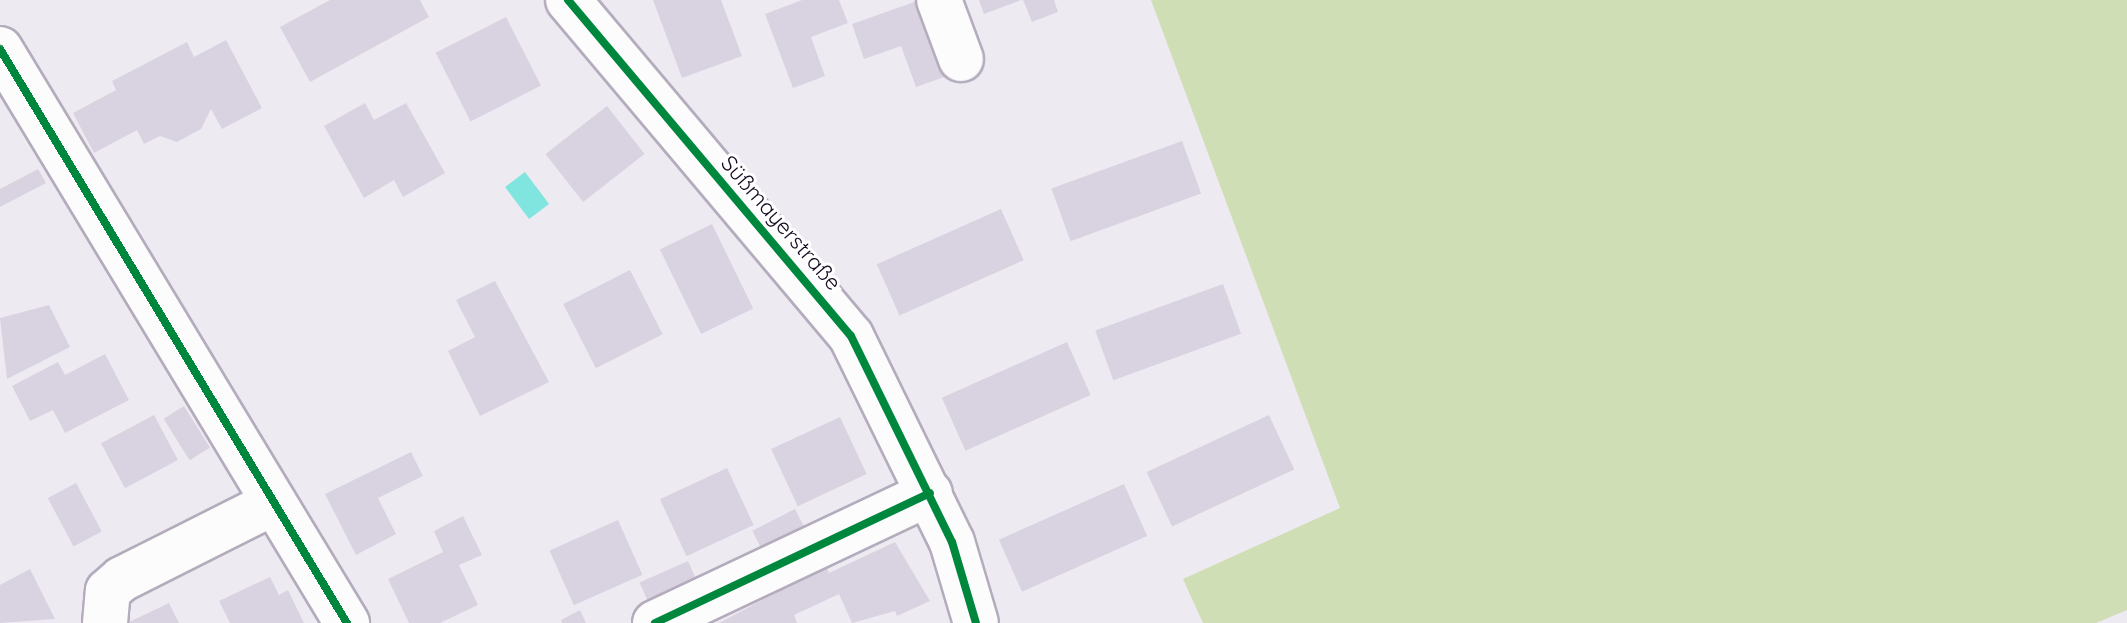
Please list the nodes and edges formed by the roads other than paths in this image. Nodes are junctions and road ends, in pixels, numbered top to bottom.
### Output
1 (568, 0) edge
2 (939, 0) edge
3 (0, 49) edge
4 (961, 59) dead end
5 (930, 493) junction
6 (271, 504) junction
7 (105, 623) edge
8 (347, 623) edge
9 (655, 623) edge
10 (976, 623) edge

1 - 5 street, Süßmayerstraße
2 - 4 street
3 - 6 street
5 - 9 street
5 - 10 street, Süßmayerstraße
6 - 7 street
6 - 8 street

